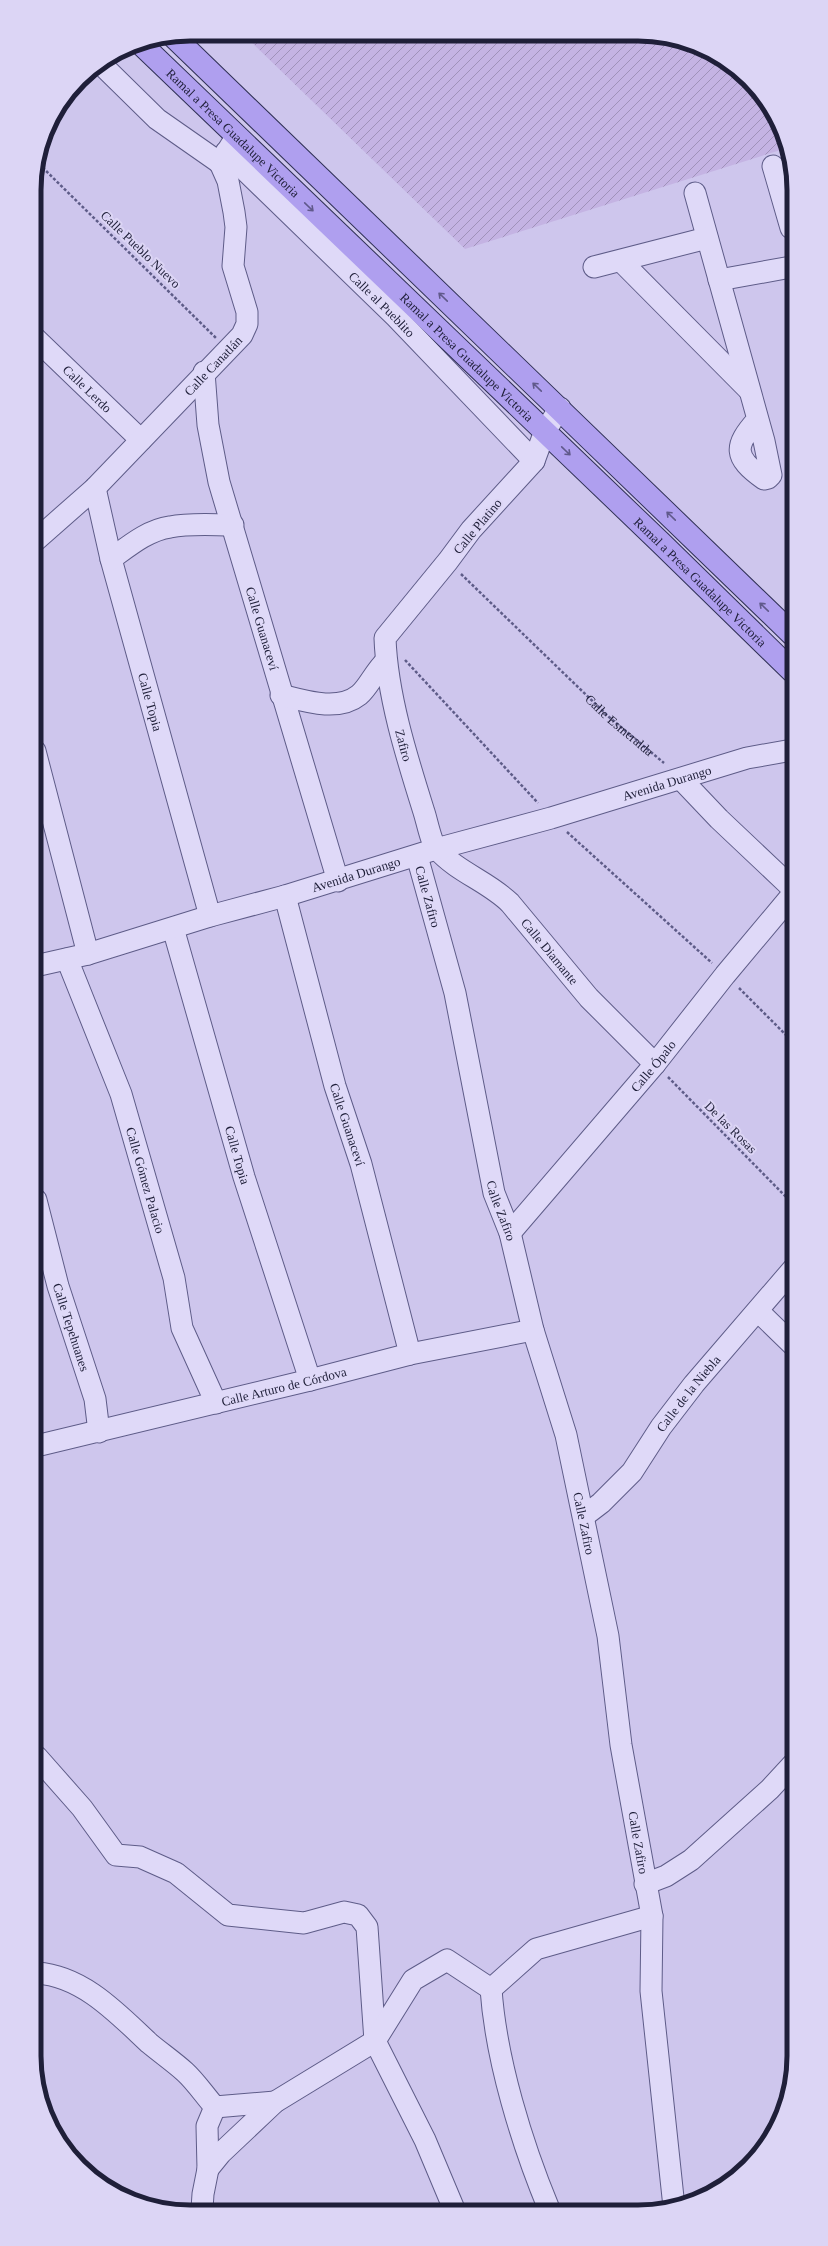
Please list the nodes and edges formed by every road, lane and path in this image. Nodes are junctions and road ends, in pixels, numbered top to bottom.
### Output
1 (178, 41) edge
2 (144, 48) edge
3 (105, 68) edge
4 (227, 151) junction
5 (773, 166) dead end
6 (43, 168) edge
7 (695, 193) dead end
8 (787, 214) edge
9 (707, 238) junction
10 (621, 261) junction
11 (594, 267) dead end
12 (787, 267) edge
13 (719, 280) junction
14 (41, 344) edge
15 (227, 349) junction
16 (204, 372) junction
17 (749, 390) junction
18 (560, 408) junction
19 (757, 420) dead end
20 (545, 431) junction
21 (141, 440) junction
22 (534, 461) junction
23 (95, 488) junction
24 (233, 525) junction
25 (41, 536) edge
26 (111, 559) junction
27 (448, 561) junction
28 (787, 629) edge
29 (385, 638) joint
30 (386, 661) junction
31 (787, 666) edge
32 (281, 695) junction
33 (787, 751) edge
34 (41, 774) edge
35 (681, 779) junction
36 (436, 849) junction
37 (416, 856) junction
38 (338, 881) junction
39 (787, 883) edge
40 (285, 896) junction
41 (787, 901) edge
42 (210, 916) junction
43 (173, 928) junction
44 (88, 954) junction
45 (67, 959) junction
46 (41, 965) edge
47 (725, 975) junction
48 (787, 1036) edge
49 (655, 1064) junction
50 (787, 1198) edge
51 (41, 1220) edge
52 (510, 1232) junction
53 (787, 1275) edge
54 (758, 1311) junction
55 (533, 1330) junction
56 (787, 1339) edge
57 (410, 1354) junction
58 (310, 1380) junction
59 (216, 1403) junction
60 (99, 1432) junction
61 (41, 1445) edge
62 (584, 1516) junction
63 (41, 1762) edge
64 (787, 1771) edge
65 (645, 1884) junction
66 (652, 1916) junction
67 (41, 1973) edge
68 (491, 1990) junction
69 (375, 2040) junction
70 (275, 2102) junction
71 (215, 2107) junction
72 (208, 2169) junction
73 (673, 2201) edge
74 (202, 2205) edge
75 (452, 2205) edge
76 (548, 2205) edge

18 -> 1 main road, Ramal a Presa Guadalupe Victoria
2 - 4 main road, Ramal a Presa Guadalupe Victoria
3 - 4 street, Calle al Pueblito
4 - 15 street, Calle Canatlán
4 -> 20 main road, Ramal a Presa Guadalupe Victoria
4 - 22 street, Calle al Pueblito
5 - 8 street
6 - 15 path, Calle Pueblo Nuevo
7 - 9 street
9 - 10 street
9 - 13 street
10 - 11 street
10 - 17 street
12 - 13 street
13 - 17 street
14 - 21 street, Calle Lerdo
15 - 16 street, Calle Canatlán
16 - 21 street, Calle Canatlán
16 - 24 street, Calle Guanaceví
17 - 19 street
18 - 20 street, Calle Platino
28 -> 18 main road, Ramal a Presa Guadalupe Victoria
20 - 22 street, Calle Platino
20 -> 31 main road, Ramal a Presa Guadalupe Victoria
21 - 23 street, Calle Canatlán
22 - 27 street, Calle Platino
23 - 25 street, Calle Canatlán
23 - 26 street, Calle Topia
24 - 26 street
24 - 32 street, Calle Guanaceví
26 - 42 street, Calle Topia
27 - 29 street, Calle Platino
27 - 35 path, Calle Esmeralda
29 - 30 street, Zafiro
30 - 32 street
30 - 36 street, Zafiro
32 - 38 street, Calle Guanaceví
33 - 35 street, Avenida Durango
34 - 44 street
35 - 36 street, Avenida Durango
35 - 39 street
36 - 37 street, Avenida Durango
36 - 49 street, Calle Diamante
37 - 38 street, Avenida Durango
37 - 52 street, Calle Zafiro
38 - 40 street, Avenida Durango
40 - 42 street, Avenida Durango
40 - 57 street, Calle Guanaceví
41 - 47 street, Calle Ópalo
42 - 43 street, Avenida Durango
43 - 44 street, Avenida Durango
43 - 58 street, Calle Topia
44 - 45 street, Avenida Durango
45 - 46 street, Avenida Durango
45 - 59 street, Calle Gómez Palacio
47 - 48 path
47 - 49 street, Calle Ópalo
49 - 50 path, De las Rosas
49 - 52 street, Calle Ópalo
51 - 60 street, Calle Tepehuanes
52 - 55 street, Calle Zafiro
53 - 54 street, Calle de la Niebla
54 - 56 street
54 - 62 street, Calle de la Niebla
55 - 57 street, Calle Arturo de Córdova
55 - 62 street, Calle Zafiro
57 - 58 street, Calle Arturo de Córdova
58 - 59 street, Calle Arturo de Córdova
59 - 60 street, Calle Arturo de Córdova
60 - 61 street, Calle Arturo de Córdova
62 - 65 street, Calle Zafiro
63 - 69 street
64 - 65 street
65 - 66 street, Calle Zafiro
66 - 68 street
66 - 73 street, Calle Zafiro
67 - 71 street
68 - 69 street
68 - 76 street
69 - 70 street
69 - 75 street
70 - 71 street
70 - 72 street
71 - 72 street
72 - 74 street

